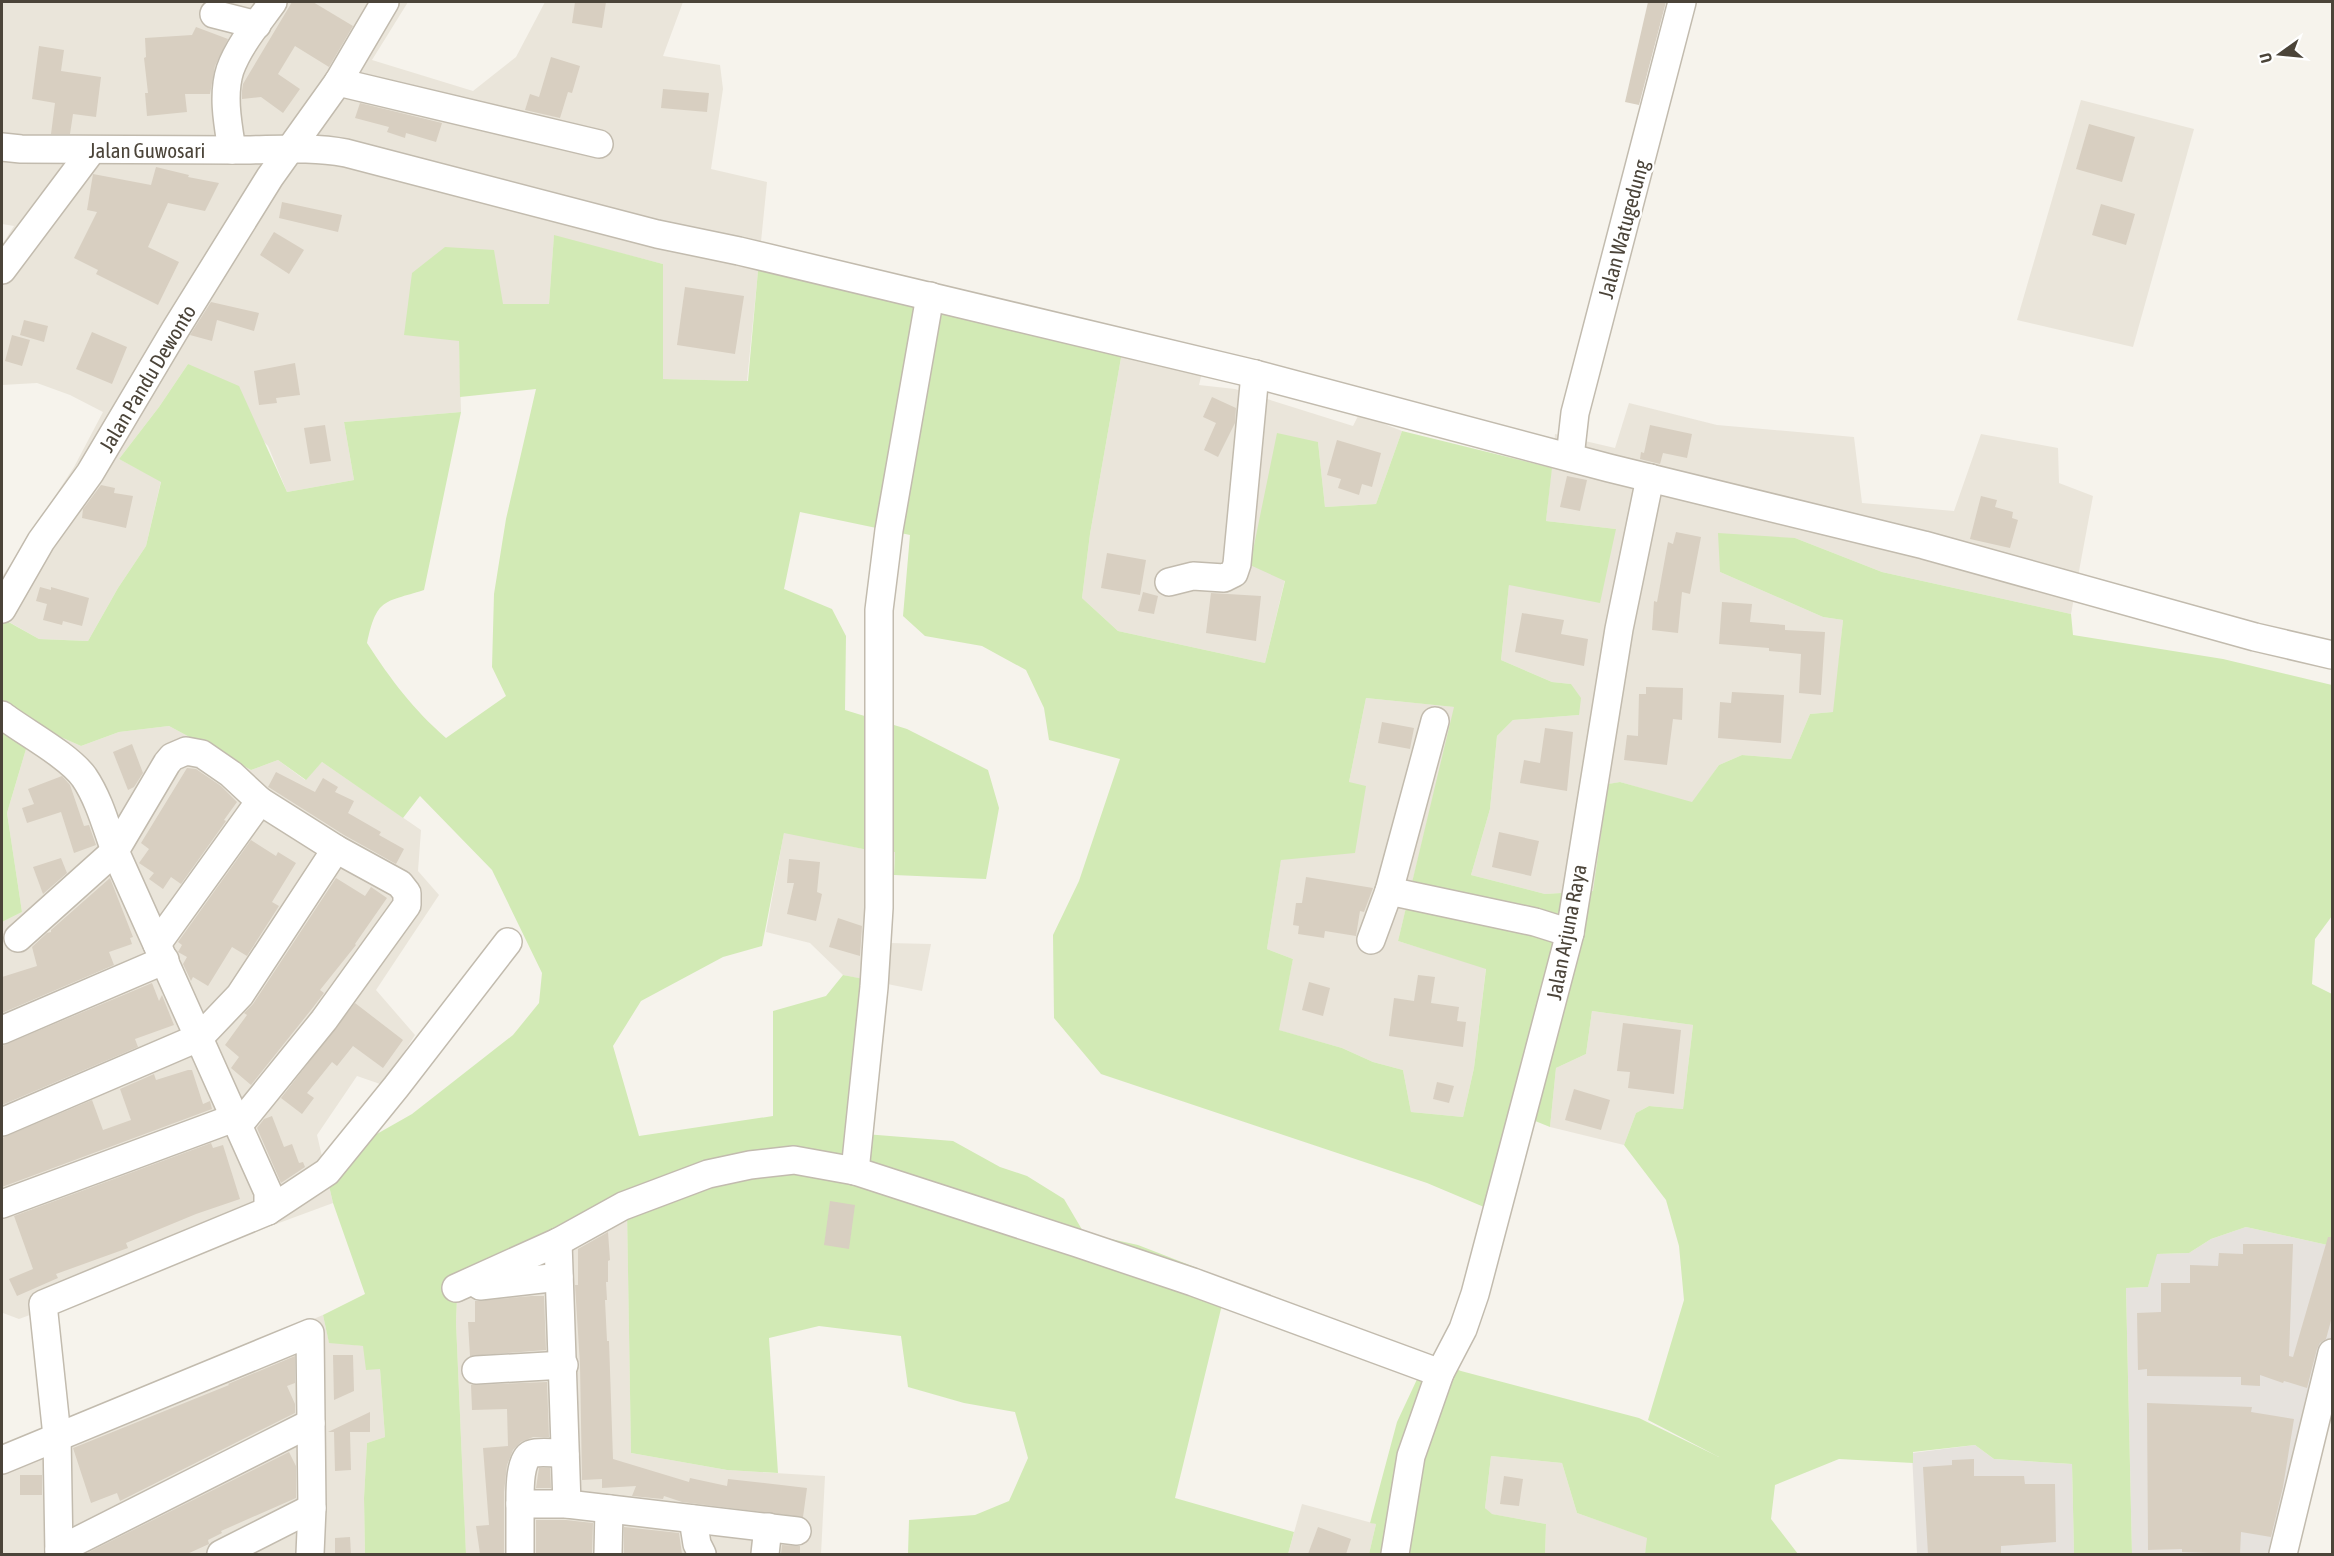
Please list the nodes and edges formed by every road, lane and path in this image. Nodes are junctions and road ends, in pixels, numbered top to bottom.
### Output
1 (273, 2) edge
2 (385, 2) edge
3 (1682, 2) edge
4 (214, 14) dead end
5 (257, 25) junction
6 (338, 82) junction
7 (599, 144) dead end
8 (2, 147) edge
9 (292, 147) junction
10 (92, 150) junction
11 (232, 150) junction
12 (2, 270) edge
13 (930, 296) junction
14 (1255, 374) junction
15 (1570, 458) junction
16 (1650, 478) junction
17 (1169, 582) dead end
18 (2, 609) edge
19 (2332, 655) edge
20 (2, 715) edge
21 (1435, 721) dead end
22 (260, 801) junction
23 (336, 849) junction
24 (115, 851) junction
25 (1389, 891) junction
26 (1570, 933) junction
27 (18, 938) dead end
28 (1371, 940) dead end
29 (508, 942) dead end
30 (161, 952) junction
31 (2, 1030) edge
32 (200, 1037) junction
33 (2, 1122) edge
34 (236, 1122) junction
35 (855, 1171) junction
36 (2, 1204) edge
37 (268, 1211) junction
38 (558, 1242) junction
39 (559, 1277) junction
40 (2332, 1353) edge
41 (564, 1365) junction
42 (476, 1370) dead end
43 (1440, 1373) junction
44 (311, 1423) junction
45 (57, 1436) junction
46 (565, 1454) junction
47 (2, 1460) edge
48 (520, 1504) junction
49 (567, 1504) junction
50 (312, 1508) junction
51 (609, 1509) junction
52 (693, 1519) junction
53 (768, 1527) junction
54 (797, 1531) dead end
55 (59, 1552) edge
56 (221, 1554) edge
57 (310, 1554) edge
58 (520, 1554) edge
59 (608, 1554) edge
60 (702, 1554) edge
61 (765, 1554) edge
62 (1395, 1554) edge
63 (2283, 1554) edge

1 - 5 street
2 - 6 street, Jalan Pandu Dewonto
3 - 15 street, Jalan Watugedung
4 - 5 street
5 - 11 street
6 - 7 street
6 - 9 street, Jalan Pandu Dewonto
8 - 10 street, Jalan Guwosari
9 - 11 street, Jalan Guwosari
9 - 13 street, Jalan Guwosari
9 - 18 street, Jalan Pandu Dewonto
10 - 11 street, Jalan Guwosari
10 - 12 street
13 - 14 street, Jalan Guwosari
13 - 35 street
14 - 15 street, Jalan Guwosari
14 - 17 street
15 - 16 street, Jalan Guwosari
16 - 19 street, Jalan Guwosari
16 - 26 street, Jalan Arjuna Raya
20 - 24 street
21 - 25 street
22 - 23 street
22 - 24 street
22 - 30 street
23 - 32 street
23 - 34 street
24 - 27 street
24 - 30 street
25 - 26 street
25 - 28 street
26 - 43 street, Jalan Arjuna Raya
29 - 37 street
30 - 31 street
30 - 32 street
32 - 33 street
32 - 34 street
34 - 36 street
34 - 37 street
35 - 38 street
35 - 43 street
37 - 45 street
38 - 39 street
38 - 39 street
39 - 41 street
40 - 63 street
41 - 42 street
41 - 46 street
43 - 62 street, Jalan Arjuna Raya
44 - 45 street
44 - 50 street
44 - 55 street
45 - 47 street
45 - 55 street
46 - 48 street
46 - 49 street
48 - 49 street
48 - 58 street
49 - 51 street
50 - 56 street
50 - 57 street
51 - 52 street
51 - 59 street
52 - 53 street
52 - 60 street
53 - 54 street
53 - 61 street

